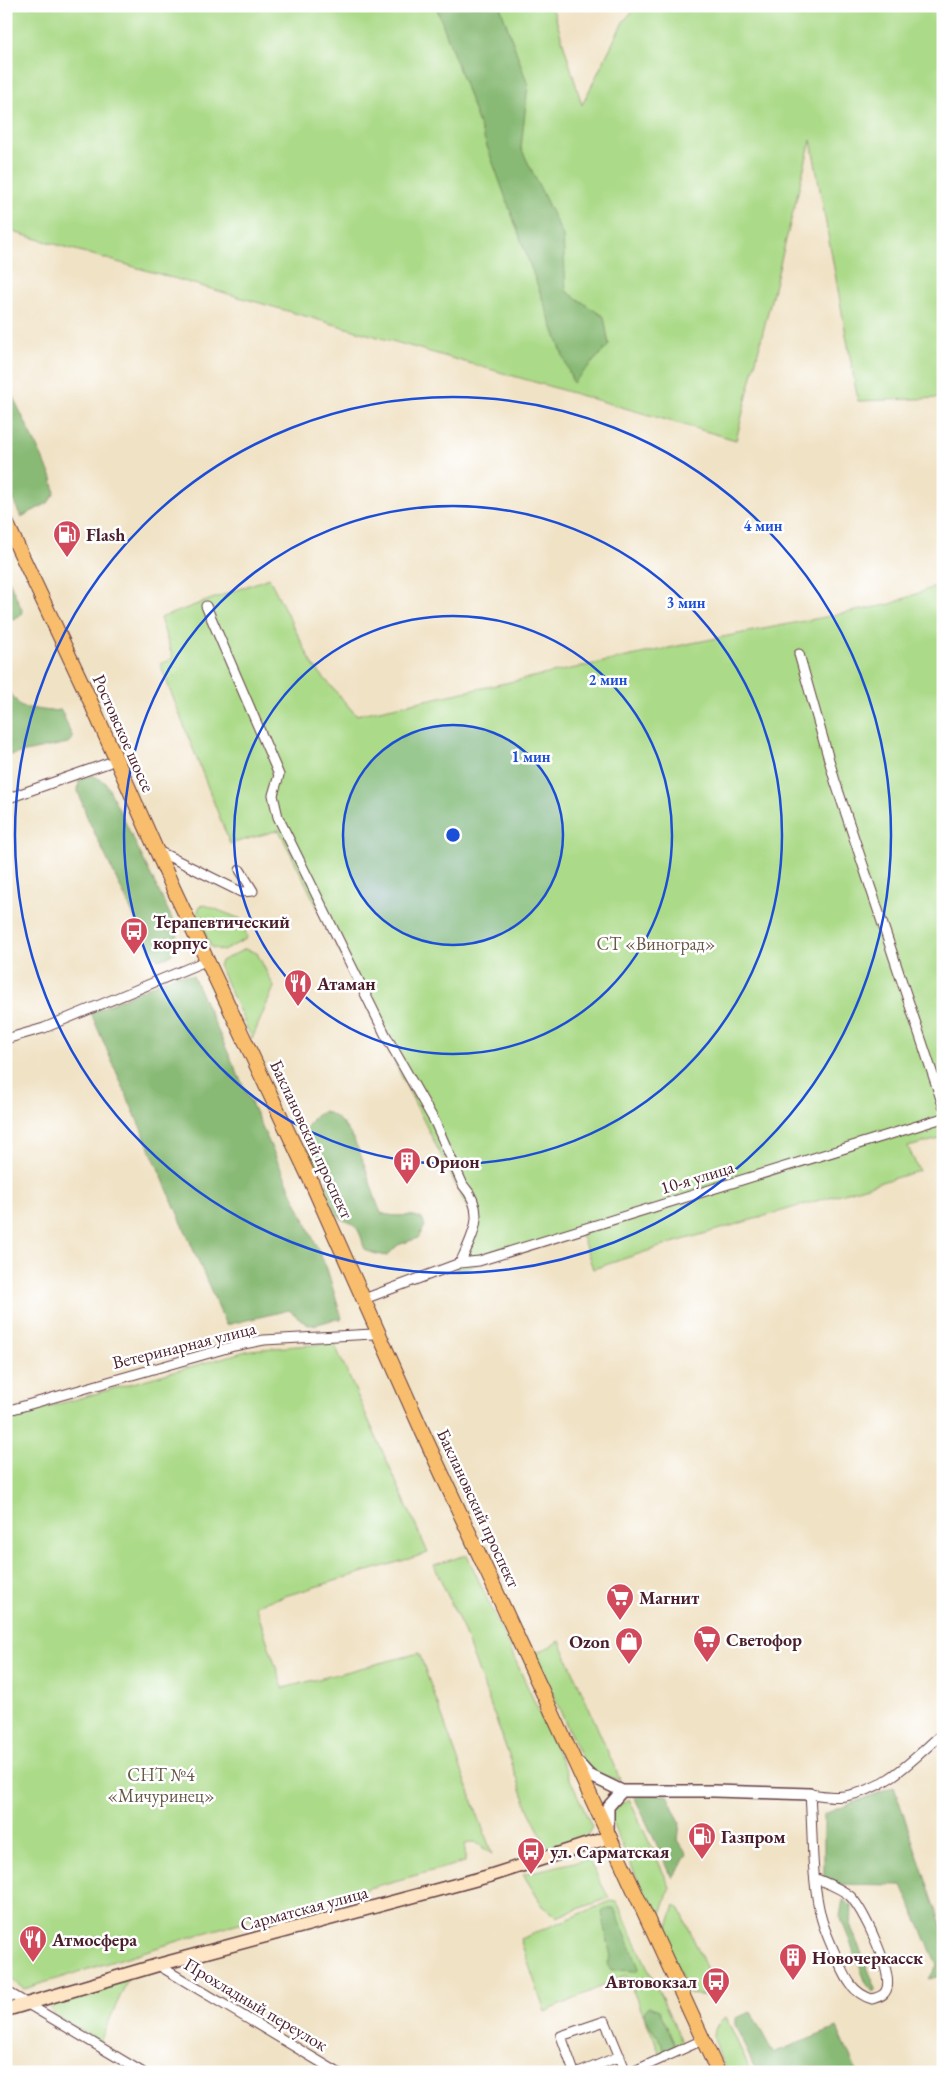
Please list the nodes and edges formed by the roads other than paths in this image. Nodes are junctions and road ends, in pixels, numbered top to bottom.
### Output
1 (6, 522) edge
2 (6, 541) edge
3 (206, 606) dead end
4 (799, 654) dead end
5 (108, 763) junction
6 (6, 799) edge
7 (156, 850) junction
8 (240, 870) dead end
9 (204, 961) junction
10 (6, 1039) edge
11 (943, 1104) edge
12 (943, 1118) edge
13 (460, 1263) junction
14 (364, 1299) junction
15 (377, 1335) junction
16 (6, 1411) edge
17 (943, 1733) edge
18 (574, 1759) junction
19 (622, 1791) junction
20 (810, 1794) junction
21 (592, 1807) junction
22 (607, 1838) junction
23 (815, 1878) junction
24 (158, 1965) junction
25 (6, 1991) edge
26 (26, 2003) junction
27 (6, 2010) edge
28 (696, 2043) junction
29 (620, 2056) junction
30 (142, 2072) edge
31 (338, 2072) edge
32 (574, 2072) edge
33 (581, 2072) edge
34 (626, 2072) edge
35 (632, 2072) edge
36 (709, 2072) edge
37 (718, 2072) edge

1 - 7 main road, Ростовское шоссе
2 - 5 main road, Ростовское шоссе
3 - 13 street
4 - 11 street
5 - 6 street
5 - 9 main road, Ростовское шоссе
7 - 8 street
7 - 9 main road, Ростовское шоссе
9 - 10 street
9 - 14 main road, Баклановский проспект
9 - 15 main road, Баклановский проспект
12 - 13 street, 10-я улица
13 - 14 street, 10-я улица
14 - 15 main road, Баклановский проспект
15 - 16 street, Ветеринарная улица
15 - 18 main road, Баклановский проспект
15 - 21 main road, Баклановский проспект
17 - 20 street
18 - 19 street
18 - 21 main road, Баклановский проспект
19 - 20 street
19 - 21 street
19 - 22 street
20 - 23 street
21 - 22 main road, Баклановский проспект
22 - 24 main road, Сарматская улица
22 - 28 main road, Баклановский проспект
22 - 37 main road, Баклановский проспект
23 - 23 street
24 - 26 main road, Сарматская улица
24 - 31 street, Прохладный переулок
25 - 26 street
26 - 27 main road, Сарматская улица
26 - 30 street
28 - 35 street
28 - 36 main road, Баклановский проспект
29 - 32 street
29 - 33 street
29 - 34 street

